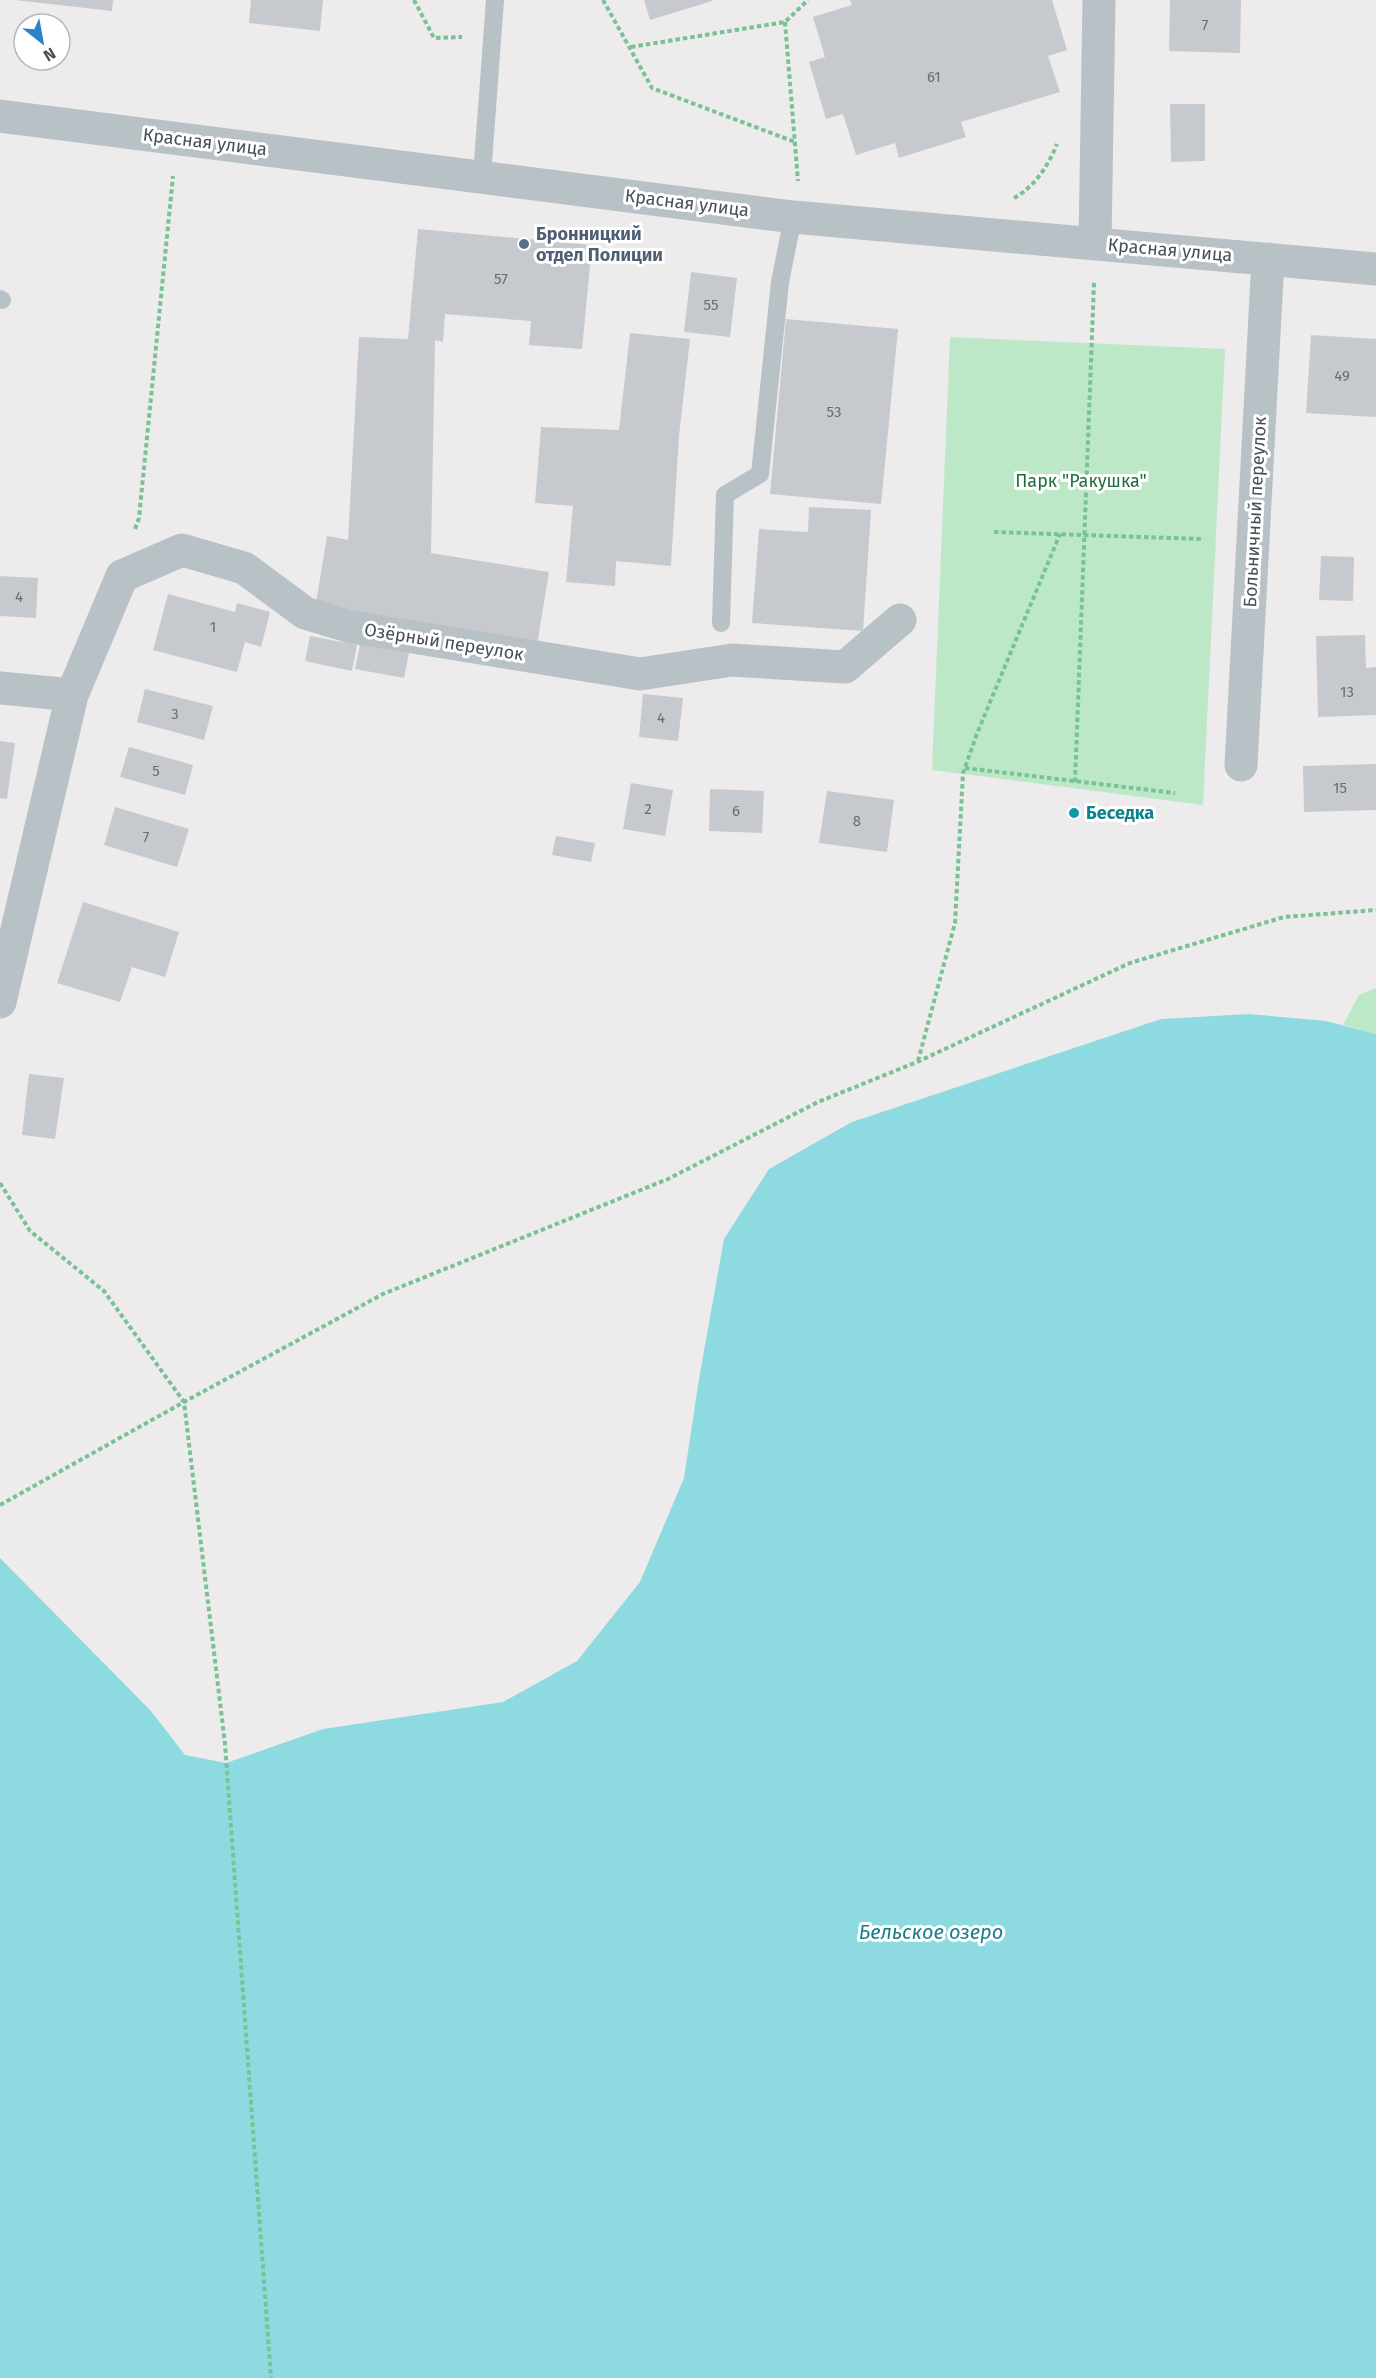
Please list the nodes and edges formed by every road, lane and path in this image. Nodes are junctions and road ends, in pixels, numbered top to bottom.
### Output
1 (414, 0) edge
2 (495, 0) edge
3 (603, 0) edge
4 (808, 0) edge
5 (1099, 0) edge
6 (785, 22) junction
7 (492, 36) junction
8 (630, 48) junction
9 (0, 116) edge
10 (1060, 137) dead end
11 (176, 139) junction
12 (795, 142) junction
13 (482, 176) junction
14 (1010, 200) dead end
15 (793, 217) junction
16 (1095, 243) junction
17 (1268, 259) junction
18 (1374, 262) edge
19 (994, 532) dead end
20 (1060, 534) junction
21 (1085, 534) junction
22 (1204, 539) dead end
23 (122, 576) junction
24 (900, 620) dead end
25 (720, 623) dead end
26 (0, 688) edge
27 (72, 694) junction
28 (1242, 765) dead end
29 (965, 768) junction
30 (1075, 782) junction
31 (1175, 793) dead end
32 (1376, 909) edge
33 (0, 1002) edge
34 (917, 1062) junction
35 (0, 1183) edge
36 (184, 1402) junction
37 (0, 1505) edge
38 (272, 2378) edge

1 - 7 path
2 - 7 lane
3 - 8 path
4 - 6 path
5 - 16 street
6 - 8 path
6 - 12 path
7 - 13 lane
8 - 12 path
9 - 11 street, Красная улица
10 - 14 path
11 - 13 street, Красная улица
11 - 23 path
12 - 15 path
13 - 15 street, Красная улица
15 - 16 street, Красная улица
15 - 25 lane
16 - 17 street, Красная улица
16 - 21 path
17 - 18 street, Красная улица
17 - 28 street, Больничный переулок
19 - 20 path
20 - 21 path
20 - 29 path
21 - 22 path
21 - 30 path
23 - 24 street, Озёрный переулок
23 - 27 street
26 - 27 street
27 - 33 street
29 - 30 path
29 - 34 path
30 - 31 path
32 - 34 path
34 - 36 path
35 - 36 path
36 - 37 path
36 - 38 path

